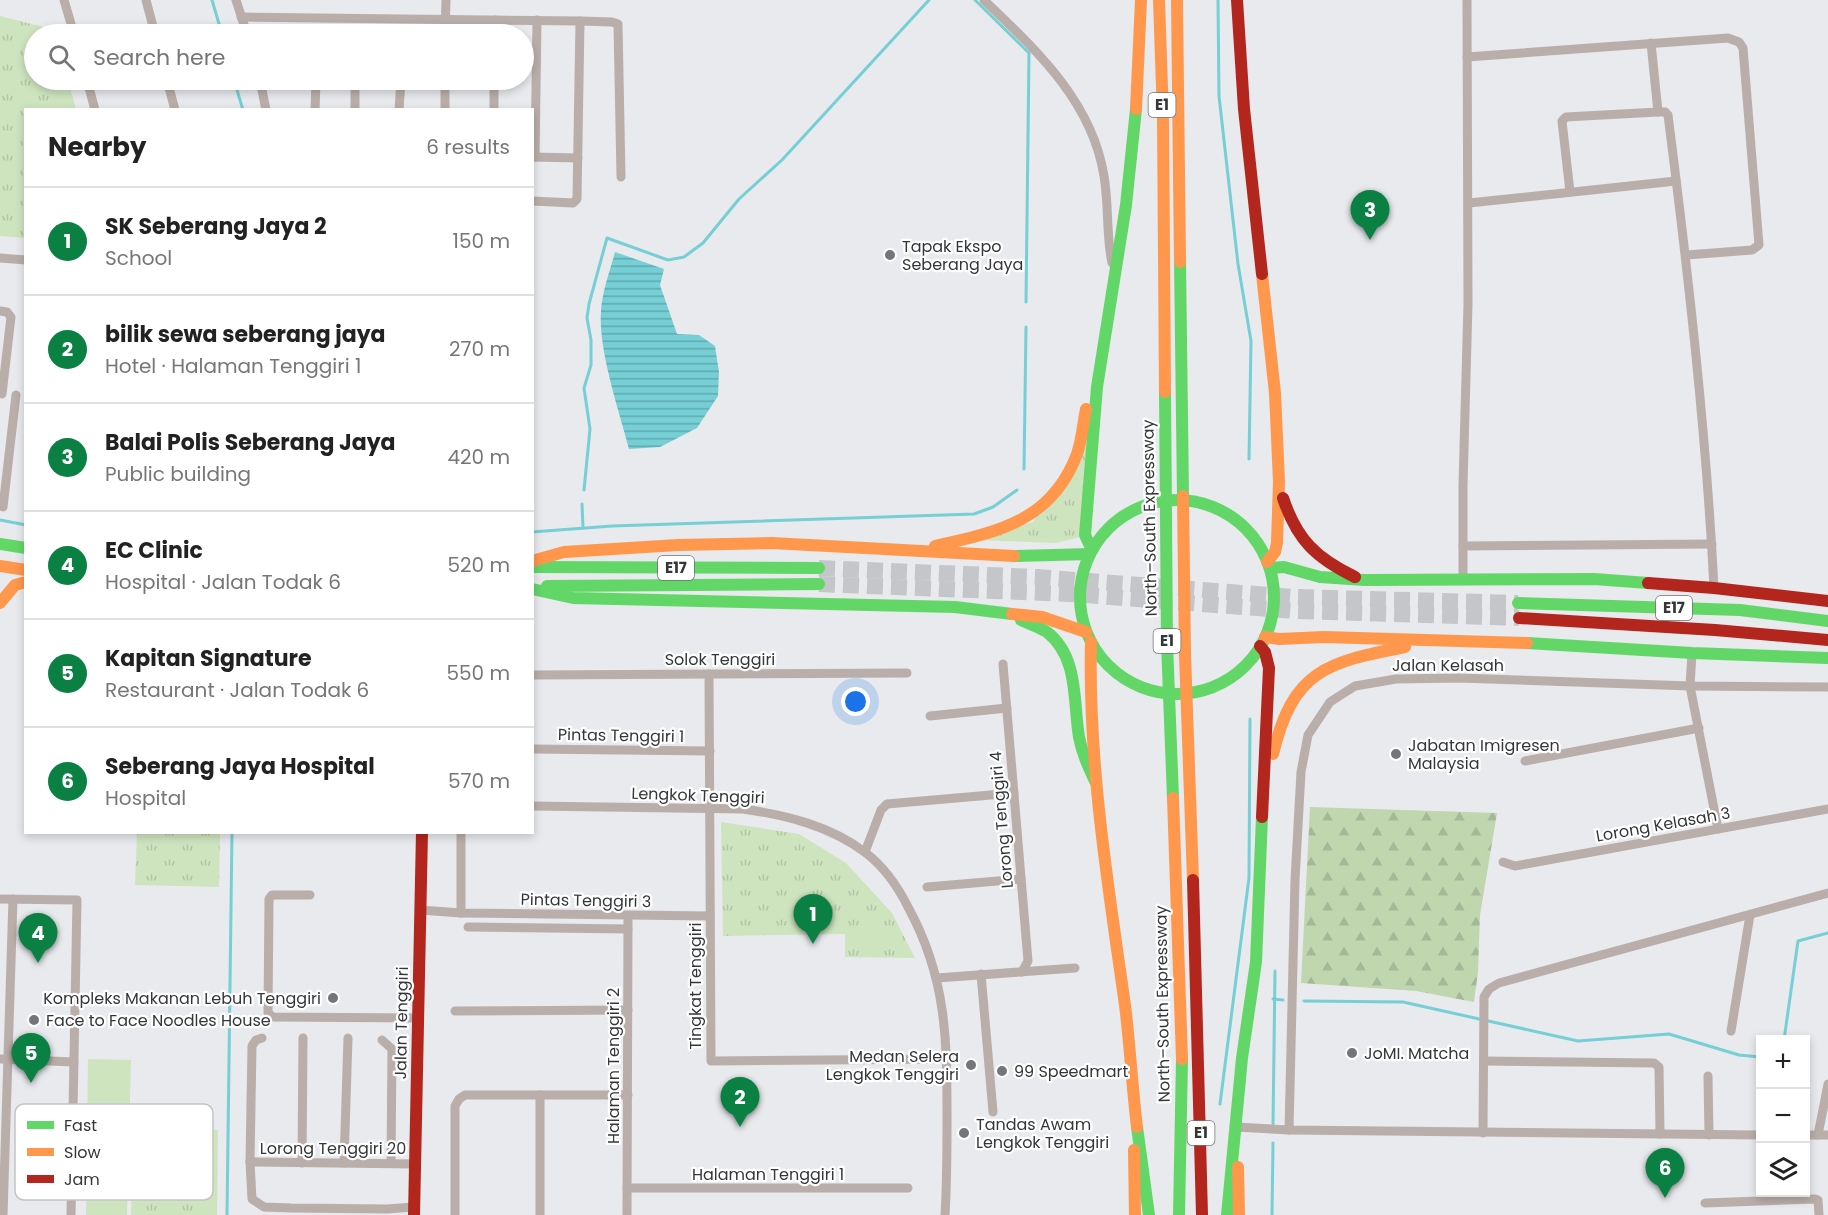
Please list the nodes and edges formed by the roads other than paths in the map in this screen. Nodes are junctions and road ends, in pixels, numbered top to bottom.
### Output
1 (64, 0) edge
2 (146, 0) edge
3 (236, 0) edge
4 (446, 0) edge
5 (984, 0) edge
6 (1141, 0) edge
7 (1158, 0) edge
8 (1177, 0) edge
9 (1237, 0) edge
10 (1467, 0) edge
11 (241, 17) junction
12 (446, 19) junction
13 (495, 20) junction
14 (537, 20) junction
15 (580, 21) junction
16 (71, 24) edge
17 (152, 24) edge
18 (243, 24) edge
19 (446, 24) edge
20 (495, 24) edge
21 (1651, 43) junction
22 (1467, 57) junction
23 (90, 90) edge
24 (170, 90) edge
25 (262, 90) edge
26 (316, 90) edge
27 (356, 90) edge
28 (400, 90) edge
29 (445, 90) edge
30 (494, 90) edge
31 (94, 108) edge
32 (174, 108) edge
33 (266, 108) edge
34 (315, 108) edge
35 (355, 108) edge
36 (399, 108) edge
37 (445, 108) edge
38 (494, 108) edge
39 (1658, 112) junction
40 (534, 158) edge
41 (578, 158) junction
42 (621, 177) dead end
43 (1676, 181) junction
44 (1570, 192) junction
45 (534, 201) edge
46 (1469, 203) junction
47 (1687, 255) junction
48 (0, 258) edge
49 (24, 260) edge
50 (1114, 278) junction
51 (0, 311) edge
52 (3, 352) edge
53 (1098, 387) junction
54 (1, 394) edge
55 (21, 396) edge
56 (1279, 482) junction
57 (3, 507) dead end
58 (0, 544) edge
59 (1712, 544) junction
60 (1463, 546) junction
61 (24, 548) edge
62 (913, 551) junction
63 (1091, 552) junction
64 (534, 560) edge
65 (1268, 565) junction
66 (0, 566) edge
67 (534, 567) edge
68 (819, 568) tunnel mouth
69 (24, 570) edge
70 (1365, 580) junction
71 (1463, 580) junction
72 (24, 583) edge
73 (819, 584) tunnel mouth
74 (534, 588) edge
75 (534, 588) edge
76 (1714, 588) junction
77 (1828, 602) edge
78 (0, 603) edge
79 (1518, 603) tunnel mouth
80 (996, 613) junction
81 (1519, 618) tunnel mouth
82 (1828, 621) edge
83 (1088, 637) junction
84 (1426, 640) junction
85 (1828, 640) edge
86 (1263, 642) junction
87 (1692, 653) junction
88 (1828, 658) edge
89 (1003, 664) dead end
90 (907, 673) dead end
91 (710, 674) junction
92 (534, 675) edge
93 (1690, 686) junction
94 (1828, 687) edge
95 (1007, 708) junction
96 (930, 716) dead end
97 (1699, 728) junction
98 (534, 749) edge
99 (710, 751) junction
100 (1524, 760) dead end
101 (1264, 776) junction
102 (1097, 784) junction
103 (1014, 794) junction
104 (534, 806) edge
105 (710, 808) junction
106 (1828, 809) edge
107 (1718, 830) junction
108 (422, 834) edge
109 (461, 834) edge
110 (865, 852) junction
111 (1503, 862) dead end
112 (1021, 879) junction
113 (927, 887) dead end
114 (1828, 893) edge
115 (310, 895) dead end
116 (0, 898) edge
117 (13, 899) junction
118 (420, 910) junction
119 (461, 913) junction
120 (1750, 915) junction
121 (628, 916) junction
122 (710, 916) junction
123 (468, 927) dead end
124 (628, 929) junction
125 (1075, 968) dead end
126 (1022, 972) junction
127 (981, 975) junction
128 (937, 978) junction
129 (628, 1010) junction
130 (455, 1011) dead end
131 (418, 1018) junction
132 (1731, 1031) dead end
133 (262, 1038) dead end
134 (303, 1038) dead end
135 (348, 1038) dead end
136 (382, 1040) dead end
137 (947, 1059) junction
138 (4, 1060) edge
139 (1484, 1061) junction
140 (74, 1062) junction
141 (1707, 1076) dead end
142 (1828, 1084) edge
143 (1133, 1094) junction
144 (540, 1095) junction
145 (628, 1095) junction
146 (73, 1104) edge
147 (993, 1112) dead end
148 (1236, 1127) junction
149 (1289, 1130) junction
150 (1483, 1133) junction
151 (1660, 1134) junction
152 (1709, 1135) junction
153 (1756, 1135) edge
154 (1823, 1135) edge
155 (250, 1162) junction
156 (302, 1163) junction
157 (344, 1163) junction
158 (391, 1163) junction
159 (415, 1164) junction
160 (627, 1188) junction
161 (908, 1188) dead end
162 (71, 1200) edge
163 (1705, 1203) dead end
164 (414, 1211) edge
165 (291, 1212) edge
166 (342, 1212) edge
167 (387, 1212) edge
168 (3, 1215) edge
169 (71, 1215) edge
170 (455, 1215) edge
171 (540, 1215) edge
172 (627, 1215) edge
173 (945, 1215) edge
174 (1135, 1215) edge
175 (1149, 1215) edge
176 (1179, 1215) edge
177 (1202, 1215) edge
178 (1227, 1215) edge
179 (1239, 1215) edge
180 (1820, 1215) edge

1 - 16 street
2 - 17 street
3 - 11 street
4 - 12 street
5 - 50 street
6 - 50 main road
7 - 176 main road, North–South Expressway / E1
8 - 177 main road, North–South Expressway / E1
9 - 56 main road
10 - 22 street
11 - 12 street
11 - 18 street
12 - 13 street
12 - 19 street
13 - 14 street
13 - 20 street
14 - 15 street
14 - 40 street
15 - 41 street
15 - 42 street
21 - 22 street
21 - 39 street
21 - 47 street
22 - 46 street
23 - 31 street
24 - 32 street
25 - 33 street
26 - 34 street
27 - 35 street
28 - 36 street
29 - 37 street
30 - 38 street
39 - 43 street
39 - 44 street
40 - 41 street
41 - 45 street
43 - 44 street
43 - 47 street
44 - 46 street
46 - 60 street
47 - 59 street
48 - 49 street
50 - 53 main road
51 - 52 street
52 - 54 street
53 - 62 main road
53 - 63 main road
54 - 55 street
55 - 57 street
56 - 65 main road
56 - 70 main road
58 - 61 main road
59 - 60 street
59 - 76 street
60 - 71 street
62 - 63 main road
62 - 64 main road
63 - 65 main road
63 - 83 main road
65 - 70 main road
65 - 86 main road
66 - 69 main road
67 - 68 main road, E17
70 - 71 main road
71 - 76 main road
72 - 78 main road
73 - 74 main road, E17
75 - 80 main road
76 - 77 main road
79 - 82 main road, E17
80 - 83 main road
80 - 102 main road
81 - 85 main road, E17
83 - 86 main road
83 - 102 main road
84 - 86 main road
84 - 87 main road
84 - 101 main road
86 - 101 main road
87 - 88 main road
87 - 93 street
89 - 95 street, Lorong Tenggiri 4
90 - 91 street, Solok Tenggiri
91 - 92 street, Solok Tenggiri
91 - 99 street, Tingkat Tenggiri
93 - 94 street, Jalan Kelasah
93 - 97 street
93 - 149 street, Jalan Kelasah
95 - 96 street
95 - 103 street, Lorong Tenggiri 4
97 - 100 street
97 - 107 street
98 - 99 street, Pintas Tenggiri 1
99 - 105 street, Tingkat Tenggiri
101 - 148 main road
102 - 143 main road
103 - 110 street
103 - 112 street, Lorong Tenggiri 4
104 - 105 street, Lengkok Tenggiri
105 - 110 street, Lengkok Tenggiri
105 - 122 street, Tingkat Tenggiri
106 - 107 street, Lorong Kelasah 3
107 - 111 street, Lorong Kelasah 3
108 - 118 main road, Jalan Tenggiri
109 - 119 street
110 - 128 street, Lengkok Tenggiri
112 - 113 street
112 - 126 street, Lorong Tenggiri 4
114 - 120 street
115 - 131 street
116 - 117 street
117 - 138 street
117 - 140 street
118 - 119 street, Pintas Tenggiri 3
118 - 131 main road, Jalan Tenggiri
119 - 121 street, Pintas Tenggiri 3
120 - 132 street
120 - 139 street
121 - 122 street, Pintas Tenggiri 3
121 - 124 street, Halaman Tenggiri 2
122 - 137 street, Tingkat Tenggiri
123 - 124 street, Pintas Tenggiri 3
124 - 129 street, Halaman Tenggiri 2
125 - 126 street
126 - 127 street
127 - 128 street
127 - 147 street
128 - 137 street, Lengkok Tenggiri
129 - 130 street
129 - 145 street, Halaman Tenggiri 2
131 - 159 main road, Jalan Tenggiri
133 - 155 street
134 - 156 street
135 - 157 street
136 - 158 street
137 - 173 street, Lengkok Tenggiri
138 - 140 street
138 - 168 street
139 - 150 street
139 - 151 street
140 - 146 street
141 - 152 street
142 - 154 street
143 - 174 main road
143 - 175 main road
144 - 145 street
144 - 170 street
144 - 171 street
145 - 160 street, Halaman Tenggiri 2
148 - 149 street
148 - 178 main road
148 - 179 main road
149 - 150 street
150 - 151 street
151 - 152 street
152 - 153 street
155 - 156 street, Lorong Tenggiri 20
155 - 165 street
156 - 157 street, Lorong Tenggiri 20
157 - 158 street, Lorong Tenggiri 20
158 - 159 street, Lorong Tenggiri 20
159 - 164 main road, Jalan Tenggiri
160 - 161 street, Halaman Tenggiri 1
160 - 172 street, Halaman Tenggiri 2
162 - 169 street
163 - 180 street
164 - 167 street
165 - 166 street
166 - 167 street

